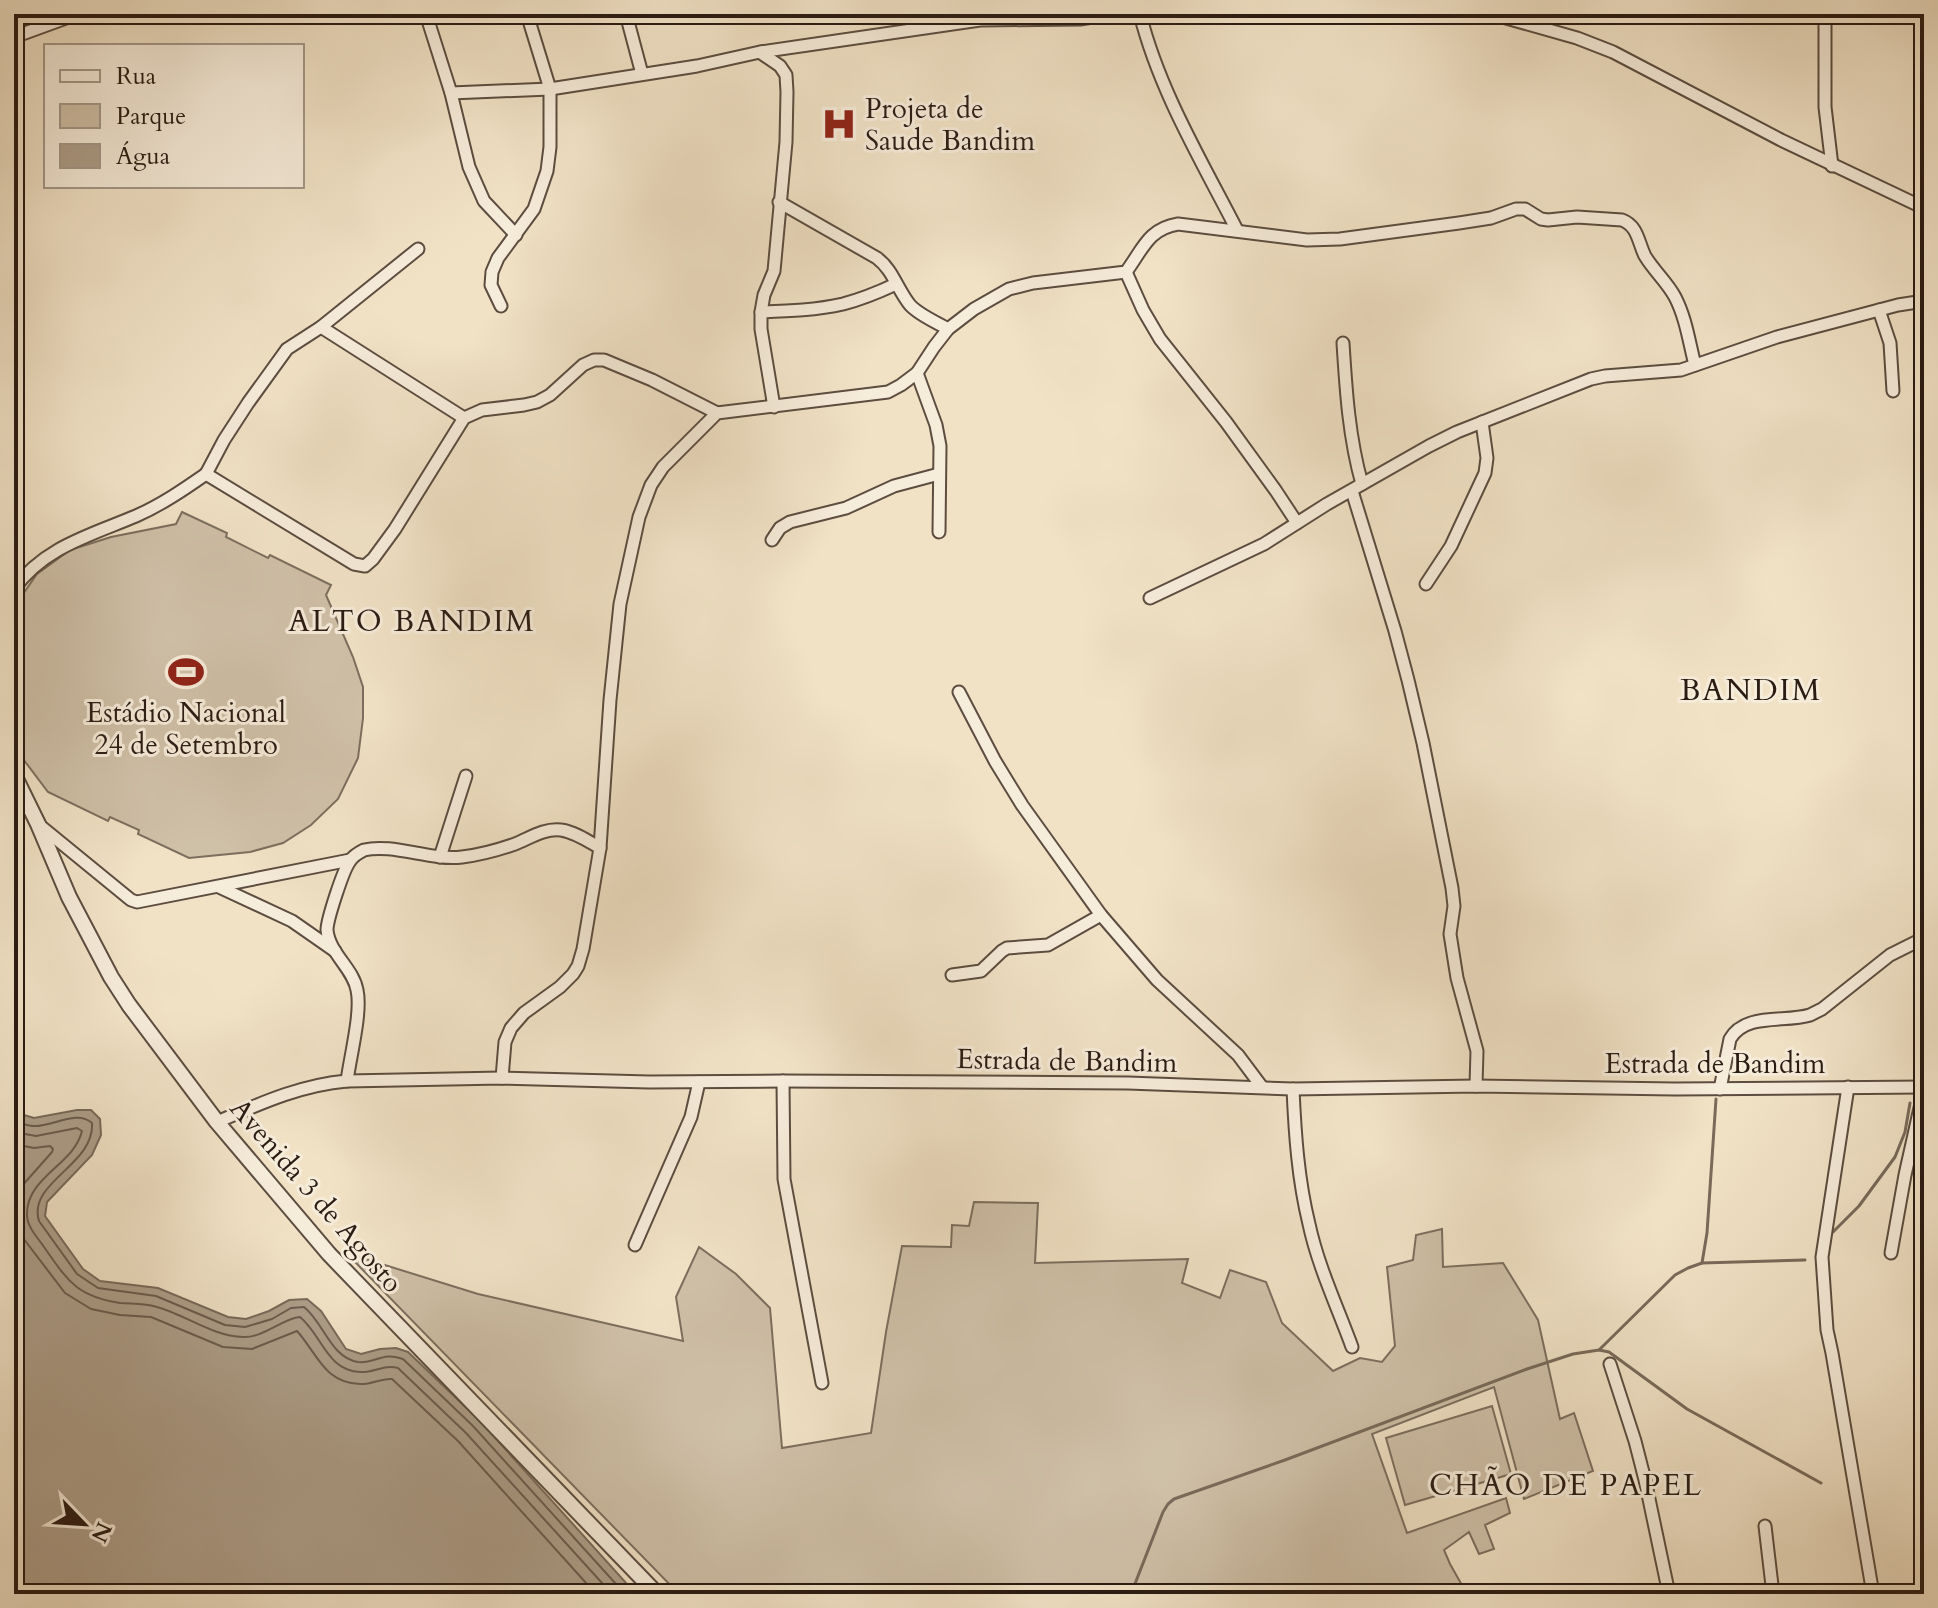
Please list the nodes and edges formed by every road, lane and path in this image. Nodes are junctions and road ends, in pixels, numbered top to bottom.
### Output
1 (77, 14) edge
2 (426, 14) edge
3 (527, 14) edge
4 (626, 14) edge
5 (1112, 14) edge
6 (1140, 14) edge
7 (1492, 14) edge
8 (1825, 14) edge
9 (14, 37) edge
10 (760, 52) junction
11 (642, 74) junction
12 (550, 89) junction
13 (451, 93) junction
14 (1832, 166) junction
15 (779, 202) junction
16 (1924, 208) edge
17 (1237, 230) junction
18 (516, 235) junction
19 (418, 249) dead end
20 (1126, 272) junction
21 (896, 284) junction
22 (1924, 301) edge
23 (501, 306) dead end
24 (1879, 310) junction
25 (761, 312) junction
26 (321, 327) junction
27 (948, 329) junction
28 (1343, 343) dead end
29 (1695, 365) junction
30 (917, 373) junction
31 (1893, 391) dead end
32 (774, 407) junction
33 (717, 413) junction
34 (464, 418) junction
35 (1482, 422) junction
36 (206, 474) junction
37 (939, 474) junction
38 (1357, 488) junction
39 (1297, 523) junction
40 (939, 532) dead end
41 (772, 540) dead end
42 (1426, 584) dead end
43 (14, 589) edge
44 (1150, 598) dead end
45 (959, 692) dead end
46 (14, 775) edge
47 (466, 776) dead end
48 (38, 824) junction
49 (600, 848) junction
50 (440, 857) junction
51 (350, 860) junction
52 (219, 887) junction
53 (1101, 915) junction
54 (1924, 938) edge
55 (335, 952) junction
56 (952, 975) dead end
57 (1924, 1000) edge
58 (1924, 1047) edge
59 (502, 1078) junction
60 (347, 1081) junction
61 (783, 1081) junction
62 (699, 1082) junction
63 (1476, 1086) junction
64 (1262, 1087) junction
65 (1848, 1087) junction
66 (1293, 1089) junction
67 (1720, 1089) junction
68 (1924, 1089) edge
69 (217, 1122) junction
70 (635, 1245) dead end
71 (1891, 1253) dead end
72 (1352, 1347) dead end
73 (1610, 1364) dead end
74 (822, 1383) dead end
75 (1765, 1526) dead end
76 (657, 1594) edge
77 (1669, 1594) edge
78 (1773, 1594) edge
79 (1873, 1594) edge

1 - 9 street
2 - 13 street
3 - 12 street
4 - 11 street
5 - 10 street
6 - 17 street
7 - 14 street
8 - 14 street
10 - 11 street
10 - 15 street
11 - 12 street
12 - 13 street
12 - 18 street
13 - 18 street
14 - 16 street
15 - 21 street
15 - 25 street
17 - 20 street
17 - 29 street
18 - 23 street
19 - 26 street
20 - 27 street
20 - 39 street
21 - 25 street
21 - 27 street
22 - 24 street
24 - 29 street
24 - 31 street
25 - 32 street
26 - 34 street
26 - 36 street
27 - 30 street
28 - 38 street
29 - 35 street
30 - 32 street
30 - 37 street
32 - 33 street
33 - 34 street
33 - 49 street
34 - 36 street
35 - 38 street
35 - 42 street
36 - 43 street
37 - 40 street
37 - 41 street
38 - 39 street
38 - 63 street
39 - 44 street
45 - 53 street
46 - 48 street, Avenida 3 de Agosto
47 - 50 street
48 - 52 street
48 - 69 street, Avenida 3 de Agosto
49 - 50 street
49 - 59 street
50 - 51 street
51 - 52 street
51 - 55 street
52 - 55 street
53 - 56 street
53 - 64 street
54 - 67 street
55 - 60 street
57 - 58 street
59 - 60 street, Estrada de Bandim
59 - 62 street, Estrada de Bandim
60 - 69 street, Estrada de Bandim
61 - 62 street, Estrada de Bandim
61 - 64 street, Estrada de Bandim
61 - 74 street
62 - 70 street
63 - 66 street, Estrada de Bandim
63 - 67 street, Estrada de Bandim
64 - 66 street, Estrada de Bandim
65 - 67 street, Estrada de Bandim
65 - 68 street, Estrada de Bandim
65 - 79 street
66 - 72 street
68 - 71 street
69 - 76 street, Avenida 3 de Agosto
73 - 77 street
75 - 78 street

